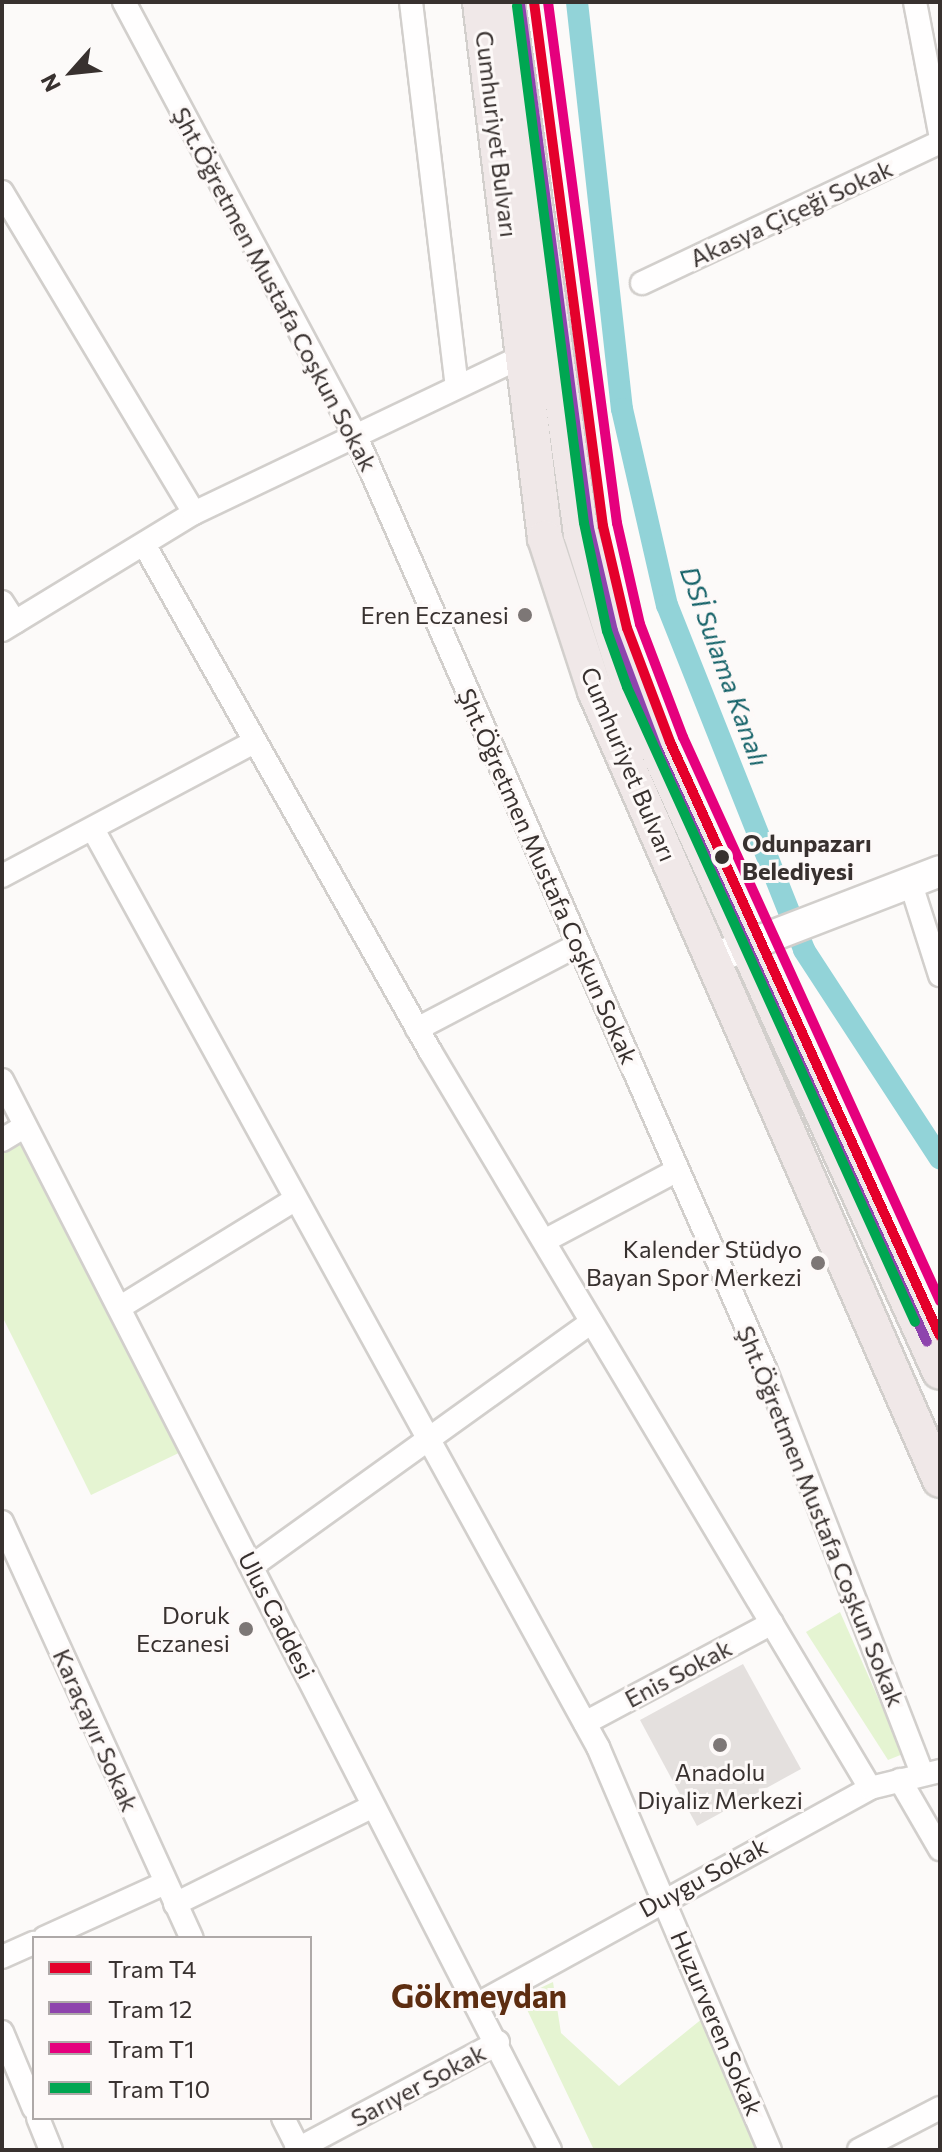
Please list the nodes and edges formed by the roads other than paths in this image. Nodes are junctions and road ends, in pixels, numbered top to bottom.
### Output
1 (124, 2) edge
2 (411, 2) edge
3 (480, 2) edge
4 (507, 2) edge
5 (915, 2) edge
6 (940, 133) edge
7 (940, 142) edge
8 (2, 192) edge
9 (642, 283) dead end
10 (525, 355) junction
11 (457, 386) junction
12 (354, 432) junction
13 (194, 513) junction
14 (145, 546) junction
15 (2, 602) edge
16 (8, 626) edge
17 (252, 743) junction
18 (94, 831) junction
19 (940, 871) edge
20 (2, 876) edge
21 (910, 881) junction
22 (578, 945) junction
23 (746, 945) junction
24 (713, 959) junction
25 (940, 975) edge
26 (417, 1029) junction
27 (2, 1080) edge
28 (25, 1126) junction
29 (2, 1140) edge
30 (676, 1171) junction
31 (294, 1200) junction
32 (546, 1240) junction
33 (122, 1306) junction
34 (592, 1322) junction
35 (940, 1372) edge
36 (431, 1438) junction
37 (940, 1480) edge
38 (2, 1522) edge
39 (252, 1566) junction
40 (772, 1623) junction
41 (585, 1723) junction
42 (931, 1772) edge
43 (900, 1780) junction
44 (870, 1788) junction
45 (373, 1806) junction
46 (940, 1849) edge
47 (170, 1894) junction
48 (664, 1896) junction
49 (50, 1936) edge
50 (191, 1936) edge
51 (32, 1944) edge
52 (2, 1957) edge
53 (476, 2005) junction
54 (2, 2032) edge
55 (498, 2042) junction
56 (32, 2104) edge
57 (940, 2108) edge
58 (39, 2120) edge
59 (284, 2120) edge
60 (51, 2150) edge
61 (297, 2150) edge
62 (550, 2150) edge
63 (770, 2150) edge
64 (859, 2150) edge

1 - 12 street, Şht.Öğretmen Mustafa Coşkun Sokak
2 - 11 street
3 - 10 main road, Cumhuriyet Bulvarı
4 - 23 main road, Cumhuriyet Bulvarı
5 - 6 street
7 - 9 street, Akasya Çiçeği Sokak
8 - 13 street
10 - 11 street
10 - 24 main road, Cumhuriyet Bulvarı
11 - 12 street
12 - 13 street
12 - 22 street, Şht.Öğretmen Mustafa Coşkun Sokak
13 - 14 street
14 - 16 street
14 - 17 street
15 - 16 street
17 - 18 street
17 - 26 street
18 - 20 street
18 - 31 street, Huzurveren Sokak
19 - 21 main road
21 - 23 main road
21 - 25 street
22 - 26 street
22 - 30 street, Şht.Öğretmen Mustafa Coşkun Sokak
23 - 24 main road
23 - 35 main road, Cumhuriyet Bulvarı
24 - 37 main road, Cumhuriyet Bulvarı
26 - 32 street
27 - 28 street, Ulus Caddesi
28 - 29 street
28 - 33 street, Ulus Caddesi
30 - 32 street
30 - 42 street, Şht.Öğretmen Mustafa Coşkun Sokak
31 - 33 street
31 - 36 street, Huzurveren Sokak
32 - 34 street
33 - 39 street, Ulus Caddesi
34 - 36 street
34 - 40 street
36 - 39 street
36 - 41 street, Huzurveren Sokak
38 - 47 street, Karaçayır Sokak
39 - 45 street, Ulus Caddesi
40 - 41 street, Enis Sokak
40 - 44 street
41 - 48 street, Huzurveren Sokak
42 - 43 street, Duygu Sokak
43 - 44 street, Duygu Sokak
43 - 46 street
44 - 48 street, Duygu Sokak
45 - 47 street
45 - 53 street, Ulus Caddesi
47 - 49 street
47 - 50 street, Karaçayır Sokak
48 - 53 street, Duygu Sokak
48 - 63 street, Huzurveren Sokak
51 - 52 street
53 - 55 street, Ulus Caddesi
54 - 56 street
55 - 61 street, Sarıyer Sokak
55 - 62 street, Ulus Caddesi
57 - 64 street
58 - 60 street
59 - 61 street

